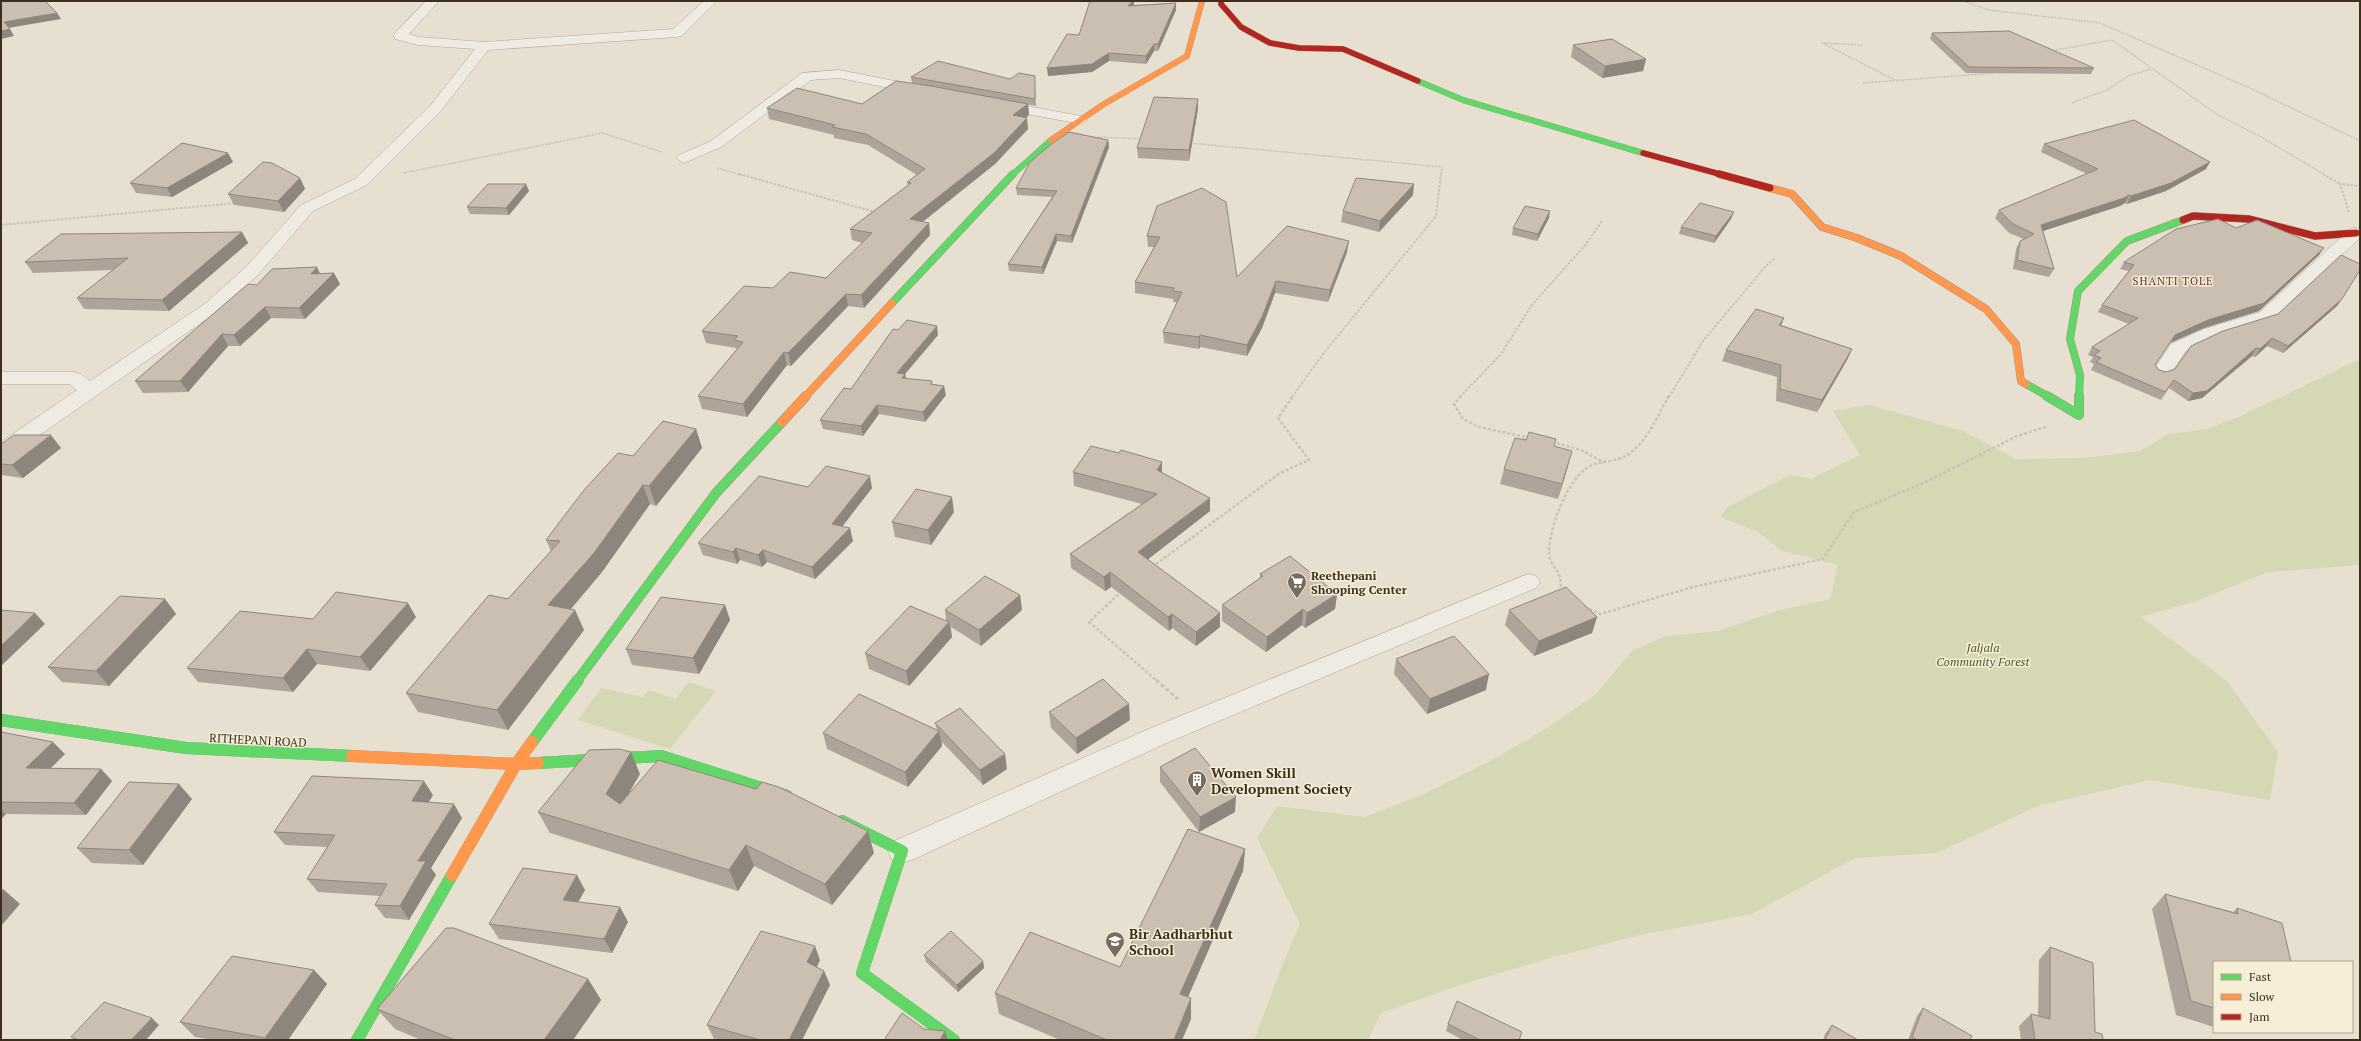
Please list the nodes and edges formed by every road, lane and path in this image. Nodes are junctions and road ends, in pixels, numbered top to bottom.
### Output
1 (433, 1) edge
2 (711, 1) edge
3 (1202, 1) edge
4 (1222, 1) edge
5 (1963, 1) edge
6 (1862, 45) dead end
7 (484, 46) junction
8 (2046, 52) edge
9 (2151, 69) junction
10 (1997, 73) edge
11 (1896, 80) junction
12 (1863, 83) dead end
13 (933, 91) edge
14 (987, 103) edge
15 (2072, 103) dead end
16 (1081, 120) junction
17 (1058, 135) junction
18 (1146, 140) edge
19 (2360, 141) edge
20 (1184, 142) edge
21 (684, 158) junction
22 (361, 182) junction
23 (2340, 184) junction
24 (2360, 186) edge
25 (237, 203) edge
26 (880, 214) edge
27 (1602, 221) dead end
28 (1, 225) edge
29 (2356, 233) junction
30 (1775, 258) dead end
31 (2162, 372) edge
32 (1, 378) edge
33 (90, 390) junction
34 (2079, 415) junction
35 (1536, 439) edge
36 (1550, 442) edge
37 (1, 452) edge
38 (1605, 463) junction
39 (1149, 569) edge
40 (1528, 582) joint
41 (1125, 587) edge
42 (1581, 605) edge
43 (1199, 718) junction
44 (1, 720) edge
45 (516, 764) junction
46 (795, 798) edge
47 (831, 816) edge
48 (902, 851) junction
49 (357, 1040) edge
50 (954, 1040) edge

1 - 7 street
2 - 7 street
3 - 16 street
4 - 34 street
5 - 19 path
6 - 11 path
7 - 22 street
8 - 9 path
9 - 15 path
9 - 23 path
10 - 11 path
11 - 12 path
13 - 21 street
14 - 16 street
16 - 17 street
17 - 18 path
17 - 45 street
20 - 39 path
21 - 22 path
21 - 26 path
22 - 33 street
23 - 24 path
23 - 29 path
25 - 28 path
27 - 35 path
29 - 31 street
29 - 34 street
30 - 38 path
32 - 33 street
33 - 37 street
34 - 42 path
36 - 38 path
38 - 40 path
40 - 43 street
41 - 43 path
43 - 48 street
44 - 45 street, RITHEPANI ROAD
45 - 46 street, RITHEPANI ROAD
45 - 49 street
47 - 48 street
48 - 50 street

